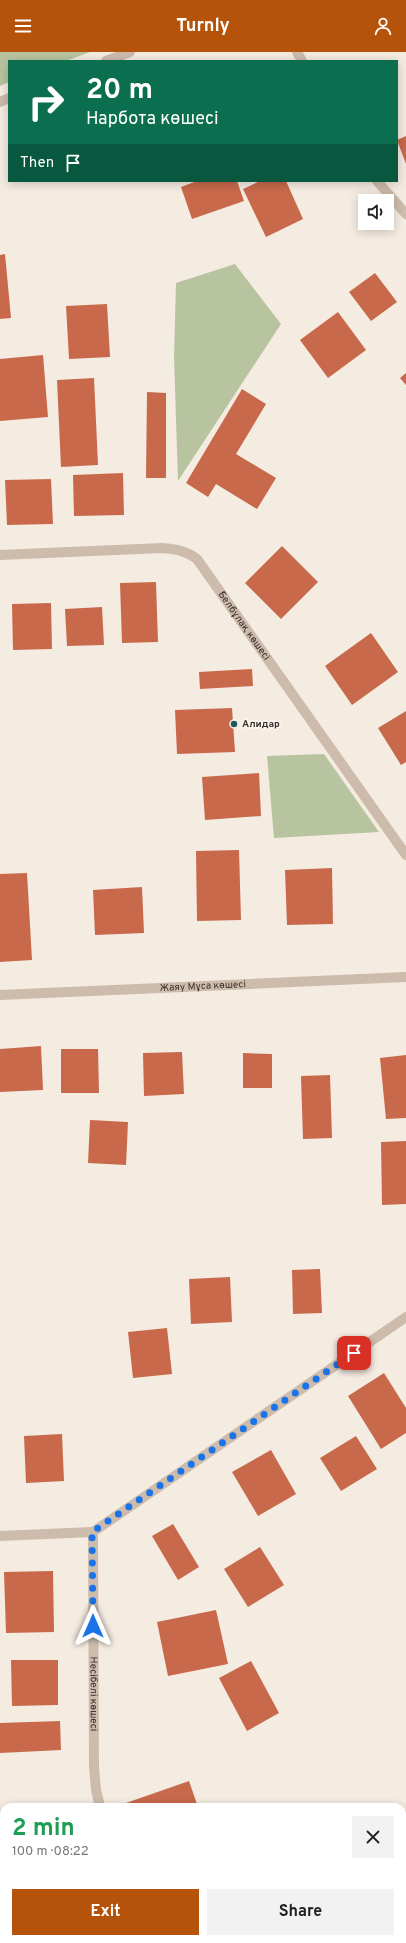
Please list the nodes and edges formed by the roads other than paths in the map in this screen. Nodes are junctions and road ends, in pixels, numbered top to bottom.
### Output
1 (130, 52) edge
2 (109, 60) edge
3 (378, 182) edge
4 (406, 214) edge
5 (0, 556) edge
6 (406, 855) edge
7 (406, 977) edge
8 (0, 995) edge
9 (406, 1317) edge
10 (92, 1532) junction
11 (0, 1536) edge
12 (99, 1803) edge

1 - 2 street
3 - 4 street
5 - 6 street, Белбұлақ көшесі
7 - 8 street, Жаяу Мұса көшесі
9 - 10 street
10 - 11 street
10 - 12 street, Несібелі көшесі

